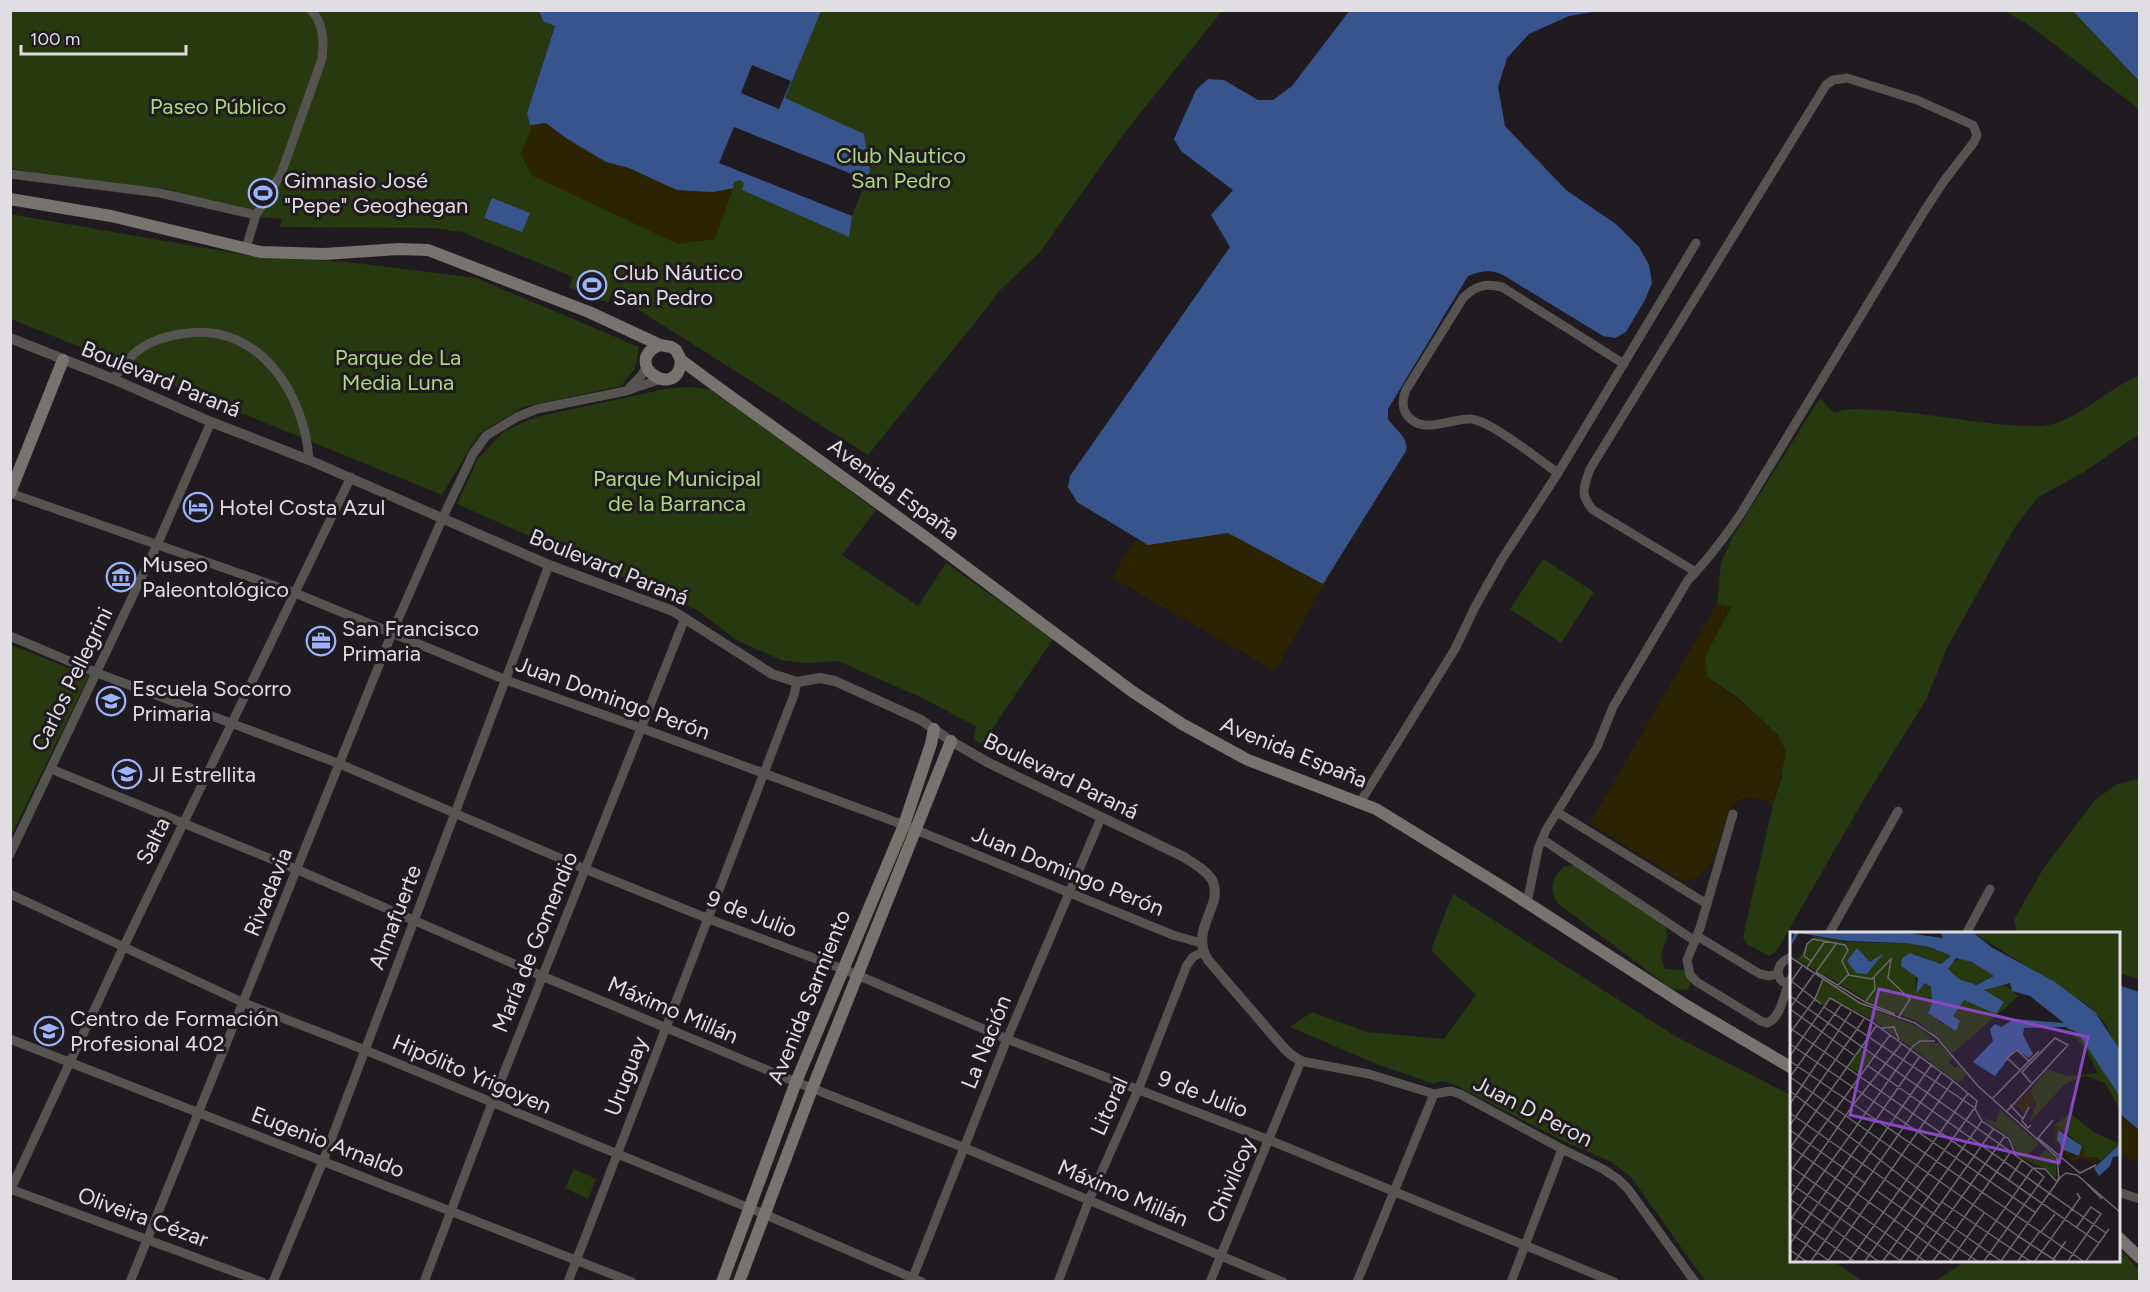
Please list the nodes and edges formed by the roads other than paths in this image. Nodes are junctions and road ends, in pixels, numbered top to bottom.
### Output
1 (311, 10) edge
2 (10, 174) edge
3 (10, 199) edge
4 (256, 215) junction
5 (1696, 243) dead end
6 (246, 248) junction
7 (10, 338) edge
8 (655, 348) junction
9 (63, 360) junction
10 (681, 360) junction
11 (1624, 364) junction
12 (647, 366) junction
13 (676, 375) junction
14 (113, 379) junction
15 (661, 379) junction
16 (712, 383) junction
17 (626, 391) junction
18 (211, 422) junction
19 (309, 460) junction
20 (1558, 473) junction
21 (351, 477) junction
22 (10, 493) edge
23 (443, 517) junction
24 (157, 546) junction
25 (549, 565) junction
26 (1696, 572) junction
27 (295, 593) junction
28 (685, 618) junction
29 (392, 633) junction
30 (10, 636) edge
31 (97, 673) junction
32 (506, 680) junction
33 (797, 682) junction
34 (231, 723) junction
35 (641, 728) junction
36 (933, 729) junction
37 (951, 741) junction
38 (340, 764) junction
39 (51, 769) junction
40 (764, 774) junction
41 (1361, 801) junction
42 (1898, 811) dead end
43 (456, 812) junction
44 (1557, 812) junction
45 (1733, 814) dead end
46 (1101, 818) junction
47 (184, 823) junction
48 (910, 828) junction
49 (1542, 839) junction
50 (10, 854) edge
51 (585, 869) junction
52 (298, 870) junction
53 (1990, 889) dead end
54 (1068, 892) junction
55 (10, 894) edge
56 (1527, 903) junction
57 (1707, 904) junction
58 (709, 919) junction
59 (414, 921) junction
60 (1830, 932) edge
61 (1967, 932) edge
62 (1696, 938) junction
63 (123, 948) junction
64 (1202, 948) junction
65 (1790, 957) edge
66 (843, 969) junction
67 (1777, 974) junction
68 (542, 976) junction
69 (858, 977) junction
70 (1790, 980) edge
71 (244, 1003) junction
72 (666, 1027) junction
73 (10, 1039) edge
74 (1007, 1039) junction
75 (365, 1050) junction
76 (1301, 1061) junction
77 (69, 1062) junction
78 (1790, 1067) edge
79 (796, 1082) junction
80 (812, 1089) junction
81 (1138, 1090) junction
82 (1434, 1094) junction
83 (492, 1103) junction
84 (199, 1113) junction
85 (1269, 1140) junction
86 (965, 1148) junction
87 (1562, 1149) junction
88 (617, 1156) junction
89 (323, 1161) junction
90 (11, 1190) edge
91 (1393, 1191) junction
92 (2120, 1193) edge
93 (2139, 1198) edge
94 (1089, 1200) junction
95 (749, 1209) junction
96 (451, 1211) junction
97 (764, 1214) junction
98 (148, 1239) junction
99 (2120, 1239) edge
100 (1526, 1246) junction
101 (1221, 1256) junction
102 (2139, 1256) edge
103 (576, 1260) junction
104 (915, 1280) edge
105 (130, 1281) edge
106 (262, 1281) edge
107 (273, 1281) edge
108 (424, 1281) edge
109 (568, 1281) edge
110 (632, 1281) edge
111 (722, 1281) edge
112 (739, 1281) edge
113 (1058, 1281) edge
114 (1210, 1281) edge
115 (1283, 1281) edge
116 (1356, 1281) edge
117 (1511, 1281) edge
118 (1614, 1281) edge
119 (1695, 1281) edge

1 - 4 street
2 - 4 street
3 - 6 main road, Avenida España
4 - 6 street
5 - 11 street
6 - 8 main road, Avenida España
7 - 9 street, Boulevard Paraná
8 - 10 main road, Avenida España
8 - 12 main road
9 - 14 street, Boulevard Paraná
9 - 22 main road
10 - 13 main road
10 - 16 main road, Avenida España
11 - 20 street
11 - 20 street
12 - 15 main road
12 - 17 street
13 - 15 main road, Avenida España
13 - 16 main road, Avenida España
14 - 18 street, Boulevard Paraná
14 - 19 street
15 - 17 street
16 - 41 main road, Avenida España
17 - 23 street, Rivadavia
18 - 19 street, Boulevard Paraná
18 - 24 street, Carlos Pellegrini
19 - 21 street, Boulevard Paraná
20 - 41 street
21 - 23 street, Boulevard Paraná
21 - 27 street, Salta
22 - 24 street, Juan Domingo Perón
23 - 25 street, Boulevard Paraná
23 - 29 street, Rivadavia
24 - 27 street, Juan Domingo Perón
24 - 31 street, Carlos Pellegrini
25 - 28 street, Boulevard Paraná
25 - 32 street, Almafuerte
26 - 26 street
26 - 44 street
27 - 29 street, Juan Domingo Perón
27 - 34 street, Salta
28 - 33 street, Boulevard Paraná
28 - 35 street, María de Gomendio
29 - 32 street, Juan Domingo Perón
29 - 38 street, Rivadavia
30 - 31 street, 9 de Julio
31 - 34 street, 9 de Julio
31 - 39 street, Carlos Pellegrini
32 - 35 street, Juan Domingo Perón
32 - 43 street, Almafuerte
33 - 36 street, Boulevard Paraná
33 - 40 street, Uruguay
34 - 38 street, 9 de Julio
34 - 47 street, Salta
35 - 40 street, Juan Domingo Perón
35 - 51 street, María de Gomendio
36 - 37 street, Boulevard Paraná
36 - 48 main road, Avenida Sarmiento
37 - 46 street, Boulevard Paraná
37 - 48 main road, Avenida Sarmiento
38 - 43 street, 9 de Julio
38 - 52 street, Rivadavia
39 - 47 street, Máximo Millán
39 - 50 street, Carlos Pellegrini
40 - 48 street, Juan Domingo Perón
40 - 58 street, Uruguay
41 - 56 main road, Avenida España
42 - 60 street
43 - 51 street, 9 de Julio
43 - 59 street, Almafuerte
44 - 49 street
44 - 57 street
45 - 57 street
46 - 54 street, La Nación
46 - 64 street, Boulevard Paraná
47 - 52 street, Máximo Millán
47 - 63 street, Salta
48 - 54 street, Juan Domingo Perón
48 - 66 main road, Avenida Sarmiento
48 - 69 main road, Avenida Sarmiento
49 - 56 street
49 - 62 street
51 - 58 street, 9 de Julio
51 - 68 street, María de Gomendio
52 - 59 street, Máximo Millán
52 - 71 street, Rivadavia
53 - 61 street
54 - 64 street, Juan Domingo Perón
54 - 74 street, La Nación
55 - 63 street, Hipólito Yrigoyen
56 - 78 main road, Avenida España
57 - 62 street
58 - 66 street, 9 de Julio
58 - 72 street, Uruguay
59 - 68 street, Máximo Millán
59 - 75 street, Almafuerte
62 - 67 street
62 - 70 street
63 - 71 street, Hipólito Yrigoyen
63 - 77 street, Salta
64 - 76 street
64 - 81 street, Litoral
65 - 67 street
66 - 69 street, 9 de Julio
66 - 79 main road, Avenida Sarmiento
67 - 70 street
68 - 72 street, Máximo Millán
68 - 83 street, María de Gomendio
69 - 74 street, 9 de Julio
69 - 80 main road, Avenida Sarmiento
71 - 75 street, Hipólito Yrigoyen
71 - 84 street, Rivadavia
72 - 79 street, Máximo Millán
72 - 88 street, Uruguay
73 - 77 street, Eugenio Arnaldo
74 - 81 street, 9 de Julio
74 - 86 street, La Nación
75 - 83 street, Hipólito Yrigoyen
75 - 89 street, Almafuerte
76 - 82 street, Juan D Peron
76 - 85 street, Chivilcoy
77 - 84 street, Eugenio Arnaldo
77 - 90 street, Salta
79 - 80 street, Máximo Millán
79 - 95 main road, Avenida Sarmiento
80 - 86 street, Máximo Millán
80 - 97 main road, Avenida Sarmiento
81 - 85 street, 9 de Julio
81 - 94 street, Litoral
82 - 87 street, Juan D Peron
82 - 91 street
83 - 88 street, Hipólito Yrigoyen
83 - 96 street, María de Gomendio
84 - 89 street, Eugenio Arnaldo
84 - 98 street, Rivadavia
85 - 91 street, 9 de Julio
85 - 101 street, Chivilcoy
86 - 94 street, Máximo Millán
86 - 104 street, La Nación
87 - 100 street
87 - 119 street, Juan D Peron
88 - 95 street, Hipólito Yrigoyen
88 - 103 street, Uruguay
89 - 96 street, Eugenio Arnaldo
89 - 107 street, Almafuerte
90 - 98 street, Oliveira Cézar
91 - 100 street, 9 de Julio
91 - 116 street
92 - 93 street
94 - 101 street, Máximo Millán
94 - 113 street, Litoral
95 - 97 street, Hipólito Yrigoyen
95 - 111 main road, Avenida Sarmiento
96 - 103 street, Eugenio Arnaldo
96 - 108 street, María de Gomendio
97 - 104 street, Hipólito Yrigoyen
97 - 112 main road, Avenida Sarmiento
98 - 105 street, Rivadavia
98 - 106 street, Oliveira Cézar
99 - 102 main road
100 - 117 street
100 - 118 street, 9 de Julio
101 - 114 street, Chivilcoy
101 - 115 street, Máximo Millán
103 - 109 street, Uruguay
103 - 110 street, Eugenio Arnaldo

